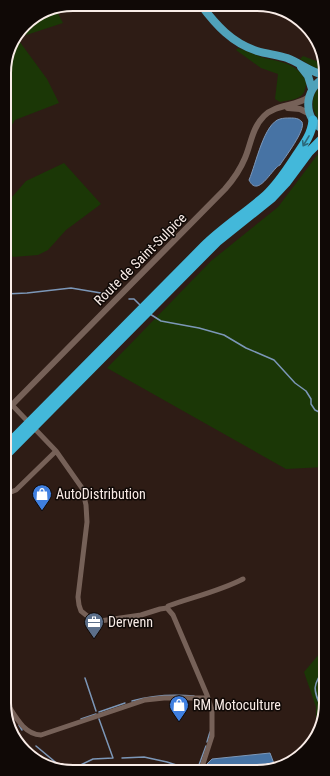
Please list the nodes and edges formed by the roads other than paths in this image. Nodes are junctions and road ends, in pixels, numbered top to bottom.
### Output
1 (206, 11) edge
2 (297, 63) junction
3 (319, 74) edge
4 (319, 82) edge
5 (312, 89) junction
6 (309, 97) junction
7 (273, 110) junction
8 (311, 117) junction
9 (319, 126) edge
10 (319, 142) edge
11 (145, 310) junction
12 (12, 405) joint
13 (11, 441) edge
14 (11, 450) edge
15 (56, 451) junction
16 (11, 492) edge
17 (243, 578) dead end
18 (167, 608) junction
19 (208, 698) junction
20 (12, 710) edge
21 (202, 765) edge

1 - 2 main road
2 - 3 main road
2 - 5 main road
4 - 5 main road
5 - 6 main road
6 - 7 street, Route de Saint-Sulpice
6 - 8 main road
7 - 8 street
7 - 12 street, Route de Saint-Sulpice
8 - 9 main road
8 -> 11 highway
10 - 11 highway
11 - 13 highway
11 - 14 highway
12 - 15 street
15 - 16 street
15 - 18 street
17 - 18 street
18 - 19 street
19 - 20 street
19 - 21 street

